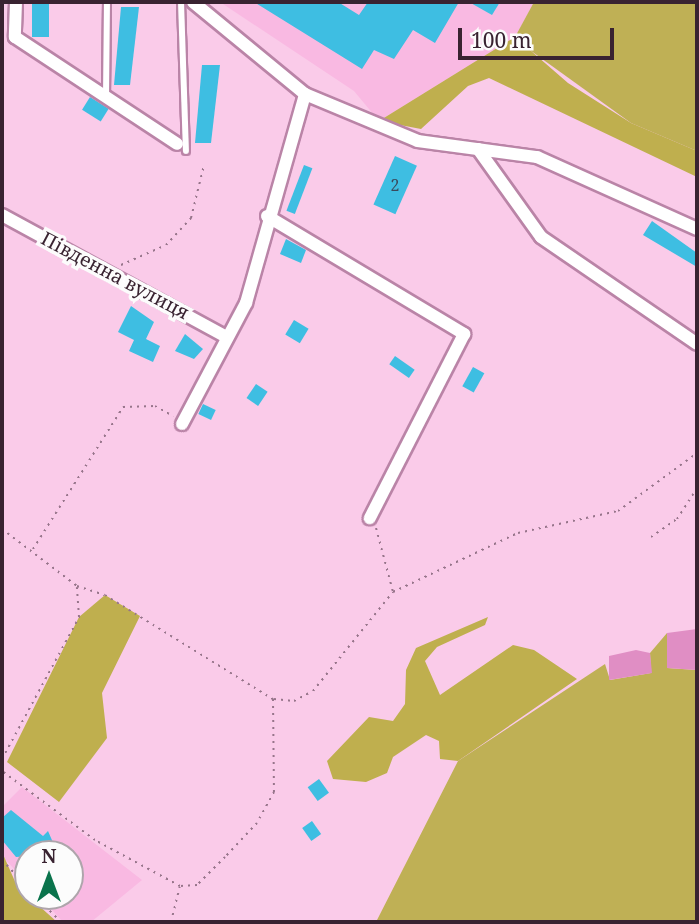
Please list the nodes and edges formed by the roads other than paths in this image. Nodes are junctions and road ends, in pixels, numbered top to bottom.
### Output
1 (16, 2) edge
2 (107, 2) edge
3 (181, 2) edge
4 (197, 3) edge
5 (305, 94) junction
6 (106, 96) junction
7 (182, 147) joint
8 (478, 149) junction
9 (2, 215) edge
10 (267, 216) junction
11 (697, 229) edge
12 (227, 337) junction
13 (697, 344) edge
14 (182, 424) road end
15 (370, 518) road end

1 - 6 street
2 - 6 lane
3 - 7 lane
4 - 5 street
5 - 8 street
5 - 10 street
6 - 7 street
8 - 11 street
8 - 13 street
9 - 12 street, Південна вулиця
10 - 12 street
10 - 15 street
12 - 14 street

